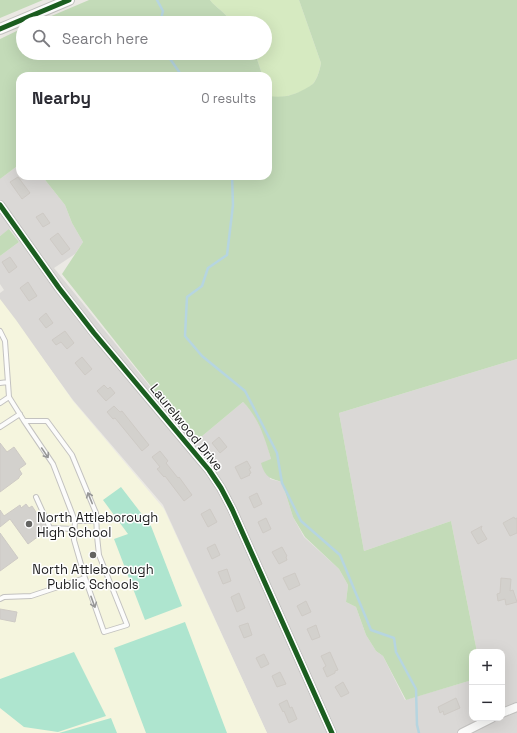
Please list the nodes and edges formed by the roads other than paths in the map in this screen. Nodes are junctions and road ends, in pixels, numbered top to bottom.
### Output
1 (69, 0) edge
2 (31, 16) edge
3 (16, 22) edge
4 (0, 29) edge
5 (0, 205) edge
6 (0, 331) edge
7 (8, 382) junction
8 (0, 383) edge
9 (9, 397) junction
10 (0, 403) edge
11 (20, 414) junction
12 (24, 421) junction
13 (0, 427) edge
14 (36, 497) dead end
15 (75, 521) junction
16 (96, 521) junction
17 (74, 529) junction
18 (85, 578) junction
19 (0, 599) edge
20 (517, 706) edge
21 (505, 712) edge
22 (486, 721) edge
23 (332, 733) edge
24 (463, 733) edge

1 - 2 street
3 - 4 street
5 - 23 street, Laurelwood Drive
6 - 7 lane
7 - 8 lane
7 - 9 lane
9 - 10 lane
9 - 11 lane
11 - 12 lane
11 - 13 lane
12 -> 15 lane
16 -> 12 lane
14 - 17 lane
15 - 16 lane
15 - 17 lane
18 -> 16 lane
17 - 18 lane
18 - 19 lane
20 - 21 street
22 - 24 street

